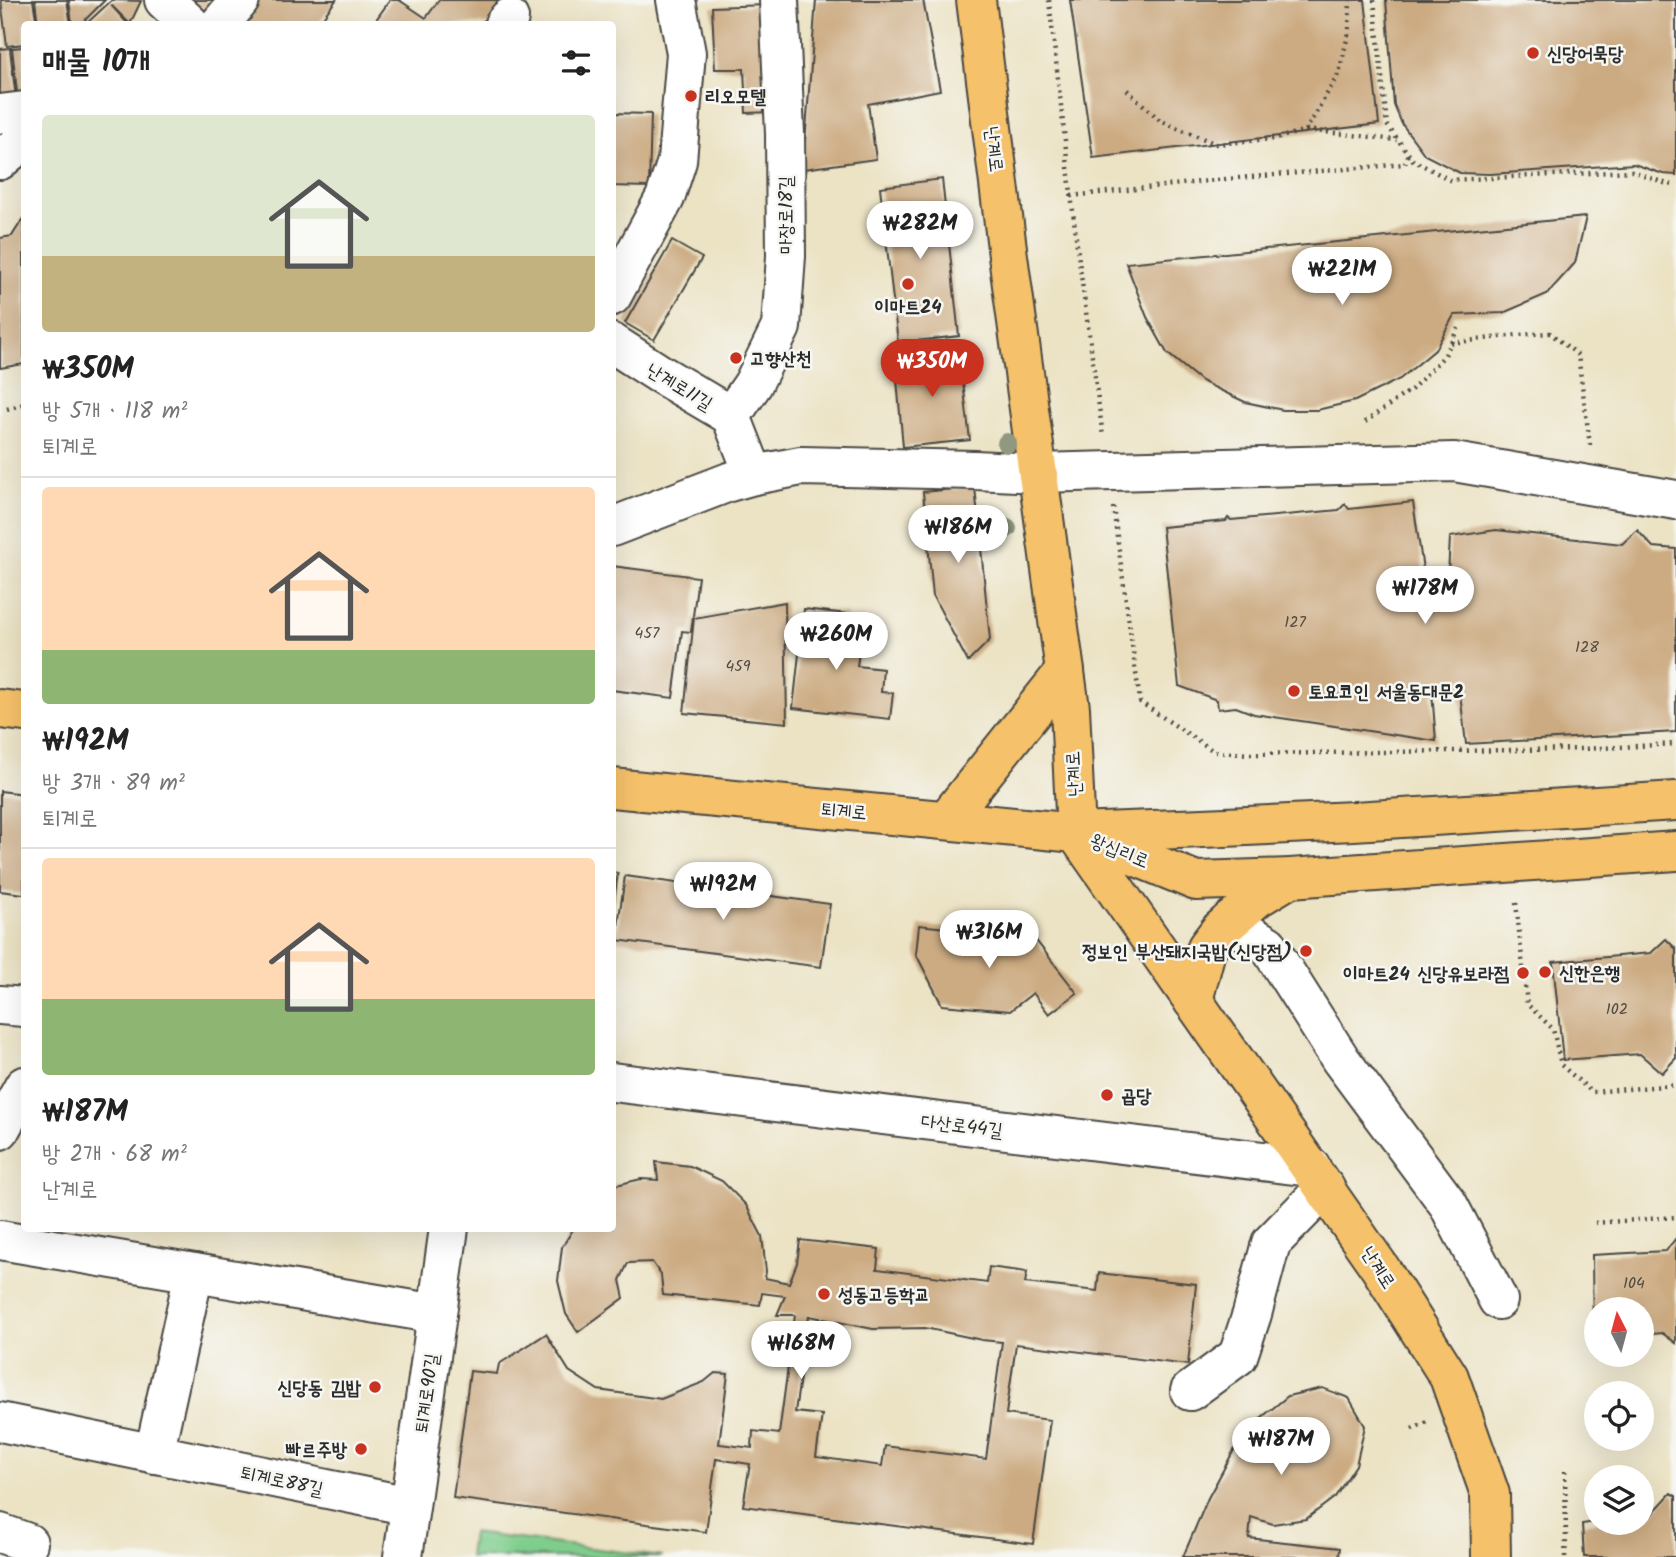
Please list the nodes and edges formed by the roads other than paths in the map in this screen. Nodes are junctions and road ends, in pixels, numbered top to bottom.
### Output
1 (240, 0) edge
2 (676, 0) edge
3 (779, 0) edge
4 (976, 0) edge
5 (222, 21) edge
6 (21, 111) edge
7 (0, 114) edge
8 (21, 142) edge
9 (0, 160) edge
10 (616, 289) edge
11 (616, 345) edge
12 (730, 416) junction
13 (1038, 473) junction
14 (754, 475) junction
15 (1676, 500) edge
16 (616, 525) edge
17 (1065, 671) junction
18 (0, 709) edge
19 (21, 712) edge
20 (616, 788) edge
21 (1676, 801) edge
22 (946, 820) junction
23 (1076, 832) junction
24 (1676, 851) edge
25 (1290, 878) junction
26 (1229, 922) junction
27 (1193, 1001) junction
28 (0, 1005) edge
29 (21, 1007) edge
30 (616, 1083) edge
31 (21, 1092) edge
32 (0, 1130) edge
33 (1318, 1177) junction
34 (448, 1232) edge
35 (0, 1240) edge
36 (194, 1273) junction
37 (1498, 1300) dead end
38 (437, 1314) junction
39 (1190, 1391) dead end
40 (0, 1422) edge
41 (154, 1454) junction
42 (410, 1506) junction
43 (403, 1557) edge
44 (1492, 1557) edge

1 - 5 street
2 - 10 street
3 - 12 street, 마장로18길
4 - 13 main road, 난계로
6 - 7 street
8 - 9 street
11 - 12 street, 난계로11길
12 - 14 street, 난계로11길
13 - 14 street
13 - 15 street
13 - 17 main road, 난계로
14 - 16 street
17 - 22 main road
17 - 23 main road, 난계로
18 - 19 main road
20 - 22 main road, 퇴계로
21 - 23 main road, 왕십리로
22 - 23 main road, 퇴계로
23 - 25 main road, 왕십리로
23 - 27 main road, 난계로
24 - 25 main road, 왕십리로
25 - 26 main road
26 - 27 main road
26 - 37 street
27 - 33 main road, 난계로
28 - 29 street
30 - 33 street, 다산로44길
31 - 32 street
33 - 39 street
33 - 44 main road, 난계로
34 - 38 street, 퇴계로90길
35 - 36 street
36 - 38 street
36 - 41 street
38 - 42 street, 퇴계로90길
40 - 41 street, 퇴계로88길
41 - 42 street, 퇴계로88길
42 - 43 street, 퇴계로90길

